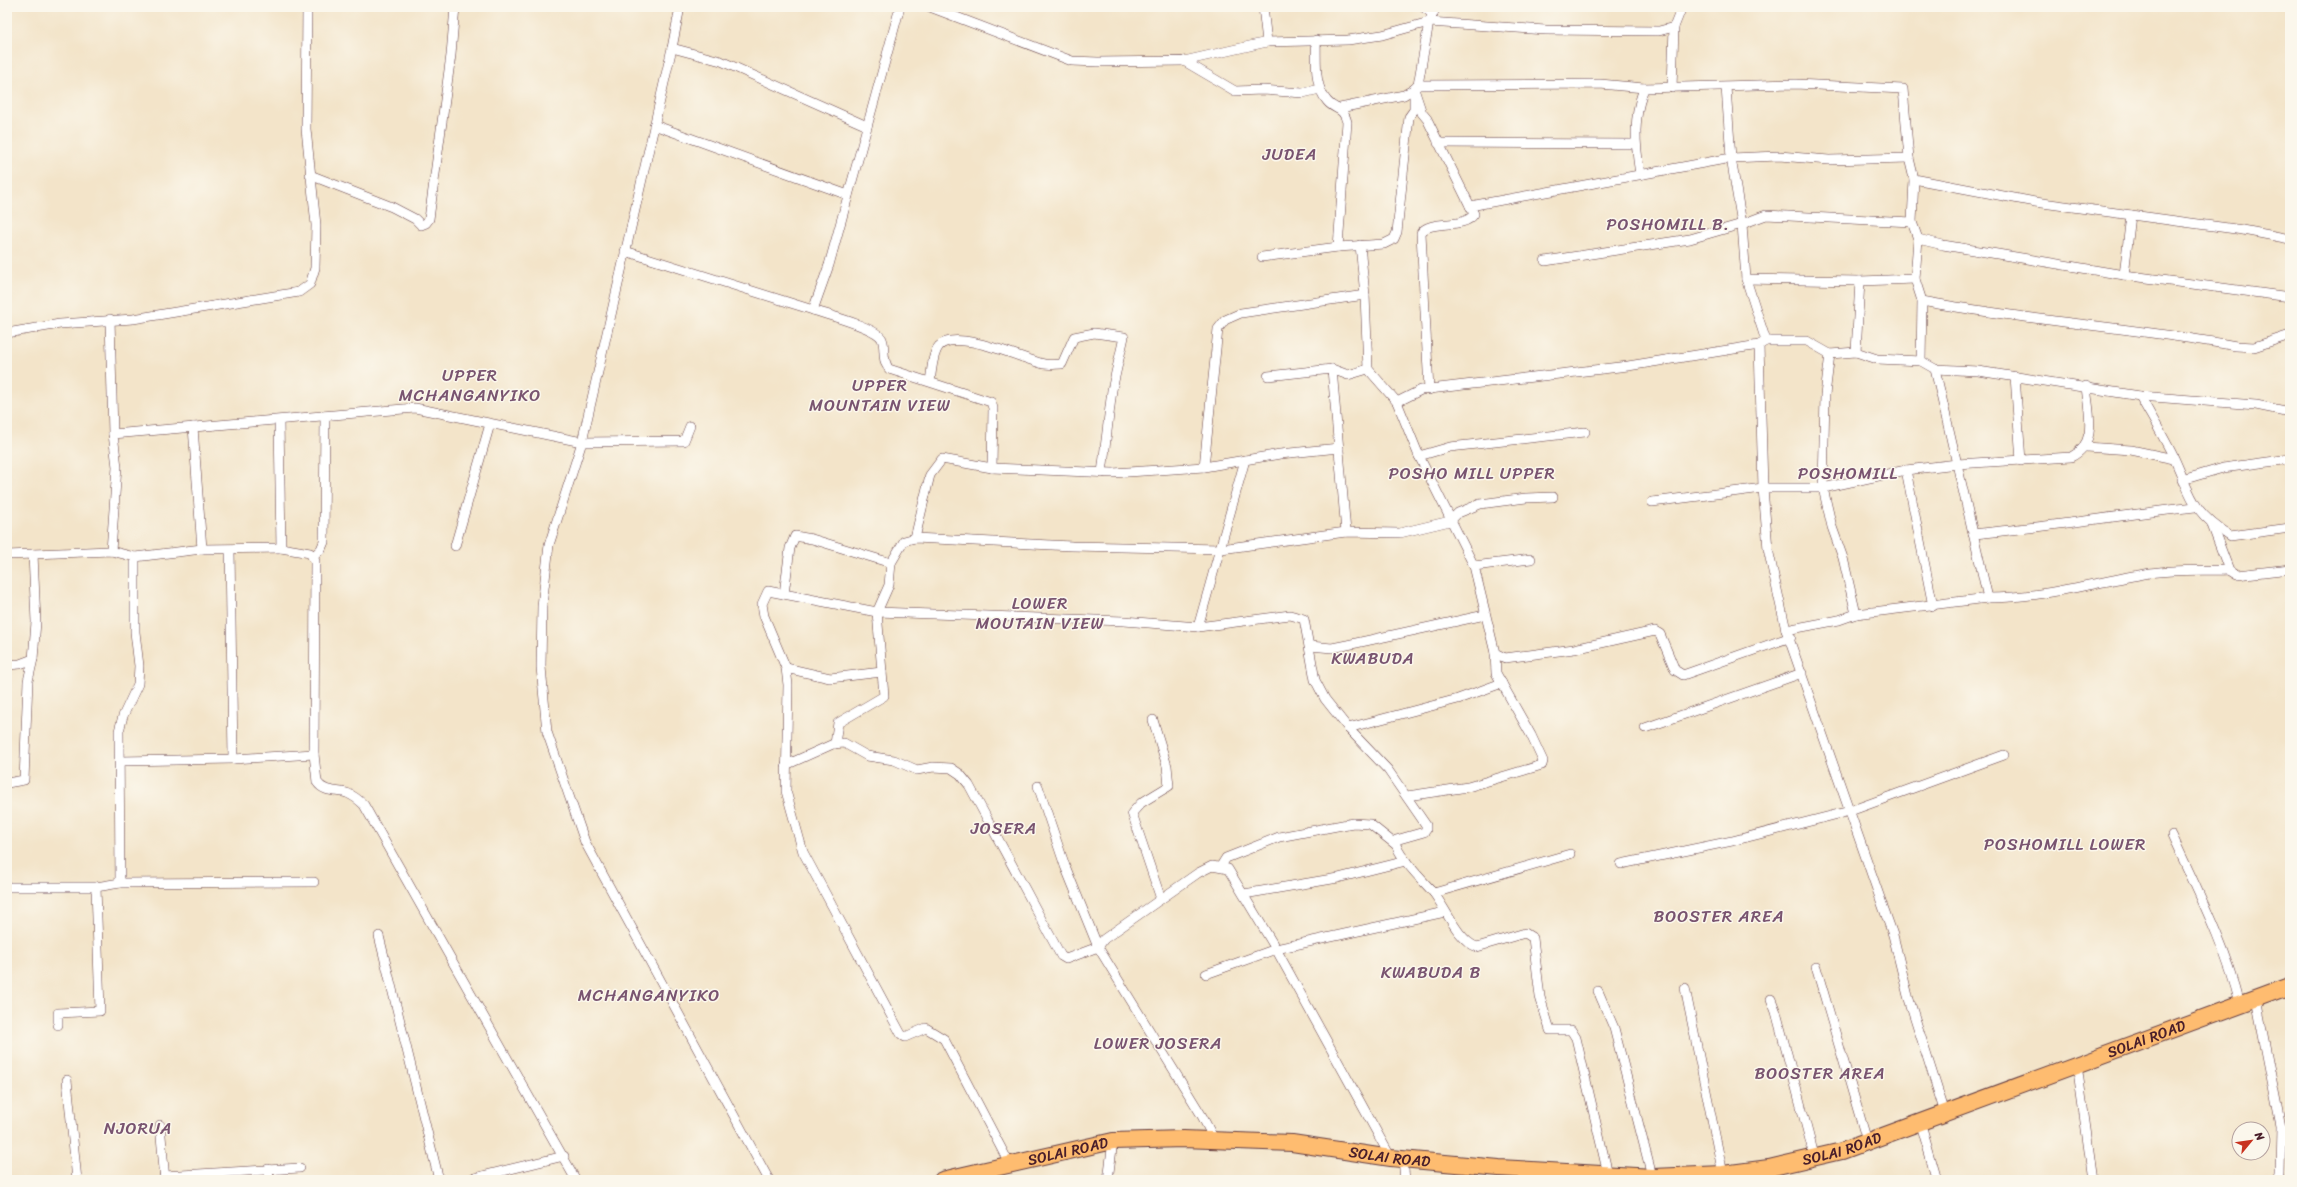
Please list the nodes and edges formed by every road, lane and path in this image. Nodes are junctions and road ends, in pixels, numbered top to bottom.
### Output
1 (307, 7) edge
2 (455, 7) edge
3 (680, 7) edge
4 (900, 7) edge
5 (930, 7) edge
6 (1262, 7) edge
7 (1423, 7) edge
8 (1682, 7) edge
9 (1433, 14) edge
10 (1674, 27) junction
11 (1316, 40) junction
12 (1267, 42) junction
13 (672, 48) junction
14 (1184, 61) junction
15 (1416, 87) junction
16 (1726, 87) junction
17 (1644, 88) junction
18 (1672, 88) junction
19 (1320, 89) junction
20 (1340, 108) junction
21 (654, 125) junction
22 (867, 126) junction
23 (1438, 143) junction
24 (1635, 144) junction
25 (1731, 158) junction
26 (1909, 158) junction
27 (1640, 174) junction
28 (310, 175) junction
29 (1914, 179) junction
30 (848, 195) junction
31 (1470, 206) junction
32 (2131, 215) junction
33 (1912, 222) junction
34 (1742, 224) junction
35 (1918, 239) junction
36 (2290, 239) edge
37 (1360, 245) junction
38 (1338, 246) junction
39 (625, 251) junction
40 (1262, 257) dead end
41 (1545, 261) dead end
42 (2124, 275) junction
43 (1915, 279) junction
44 (1746, 280) junction
45 (1860, 281) junction
46 (1365, 295) junction
47 (2290, 297) edge
48 (1922, 300) junction
49 (813, 310) junction
50 (110, 319) junction
51 (7, 333) edge
52 (2290, 334) edge
53 (1762, 343) junction
54 (1856, 352) junction
55 (1830, 354) junction
56 (1921, 361) junction
57 (1332, 369) junction
58 (1368, 369) junction
59 (1935, 369) junction
60 (1268, 376) dead end
61 (2015, 376) junction
62 (930, 382) junction
63 (2086, 386) junction
64 (1429, 390) junction
65 (2140, 396) junction
66 (1397, 402) junction
67 (2290, 412) edge
68 (325, 416) junction
69 (279, 420) junction
70 (490, 424) junction
71 (690, 426) dead end
72 (193, 427) junction
73 (1585, 432) dead end
74 (113, 434) junction
75 (582, 442) junction
76 (2086, 446) junction
77 (1340, 448) junction
78 (1419, 456) junction
79 (2174, 459) junction
80 (2290, 459) edge
81 (1245, 460) junction
82 (2021, 461) junction
83 (1957, 464) junction
84 (1204, 467) junction
85 (992, 468) junction
86 (1906, 470) junction
87 (1102, 473) junction
88 (2182, 480) junction
89 (1763, 488) junction
90 (1823, 488) junction
91 (1553, 497) dead end
92 (1652, 502) dead end
93 (2195, 507) junction
94 (1450, 521) junction
95 (2212, 525) junction
96 (2290, 528) edge
97 (1346, 532) junction
98 (1973, 534) junction
99 (915, 538) junction
100 (455, 546) dead end
101 (281, 548) junction
102 (202, 549) junction
103 (1221, 549) junction
104 (111, 550) junction
105 (230, 550) junction
106 (33, 554) junction
107 (7, 555) edge
108 (314, 556) junction
109 (135, 557) junction
110 (1531, 560) dead end
111 (891, 563) junction
112 (1474, 566) junction
113 (2290, 569) edge
114 (2229, 570) junction
115 (784, 594) junction
116 (1988, 598) junction
117 (1933, 606) junction
118 (877, 612) junction
119 (1856, 614) junction
120 (1485, 616) junction
121 (1198, 628) junction
122 (1788, 633) junction
123 (1310, 646) junction
124 (1495, 653) junction
125 (33, 658) junction
126 (7, 665) edge
127 (786, 668) junction
128 (882, 672) junction
129 (1802, 673) junction
130 (1502, 683) junction
131 (1153, 720) dead end
132 (1348, 728) junction
133 (1644, 728) dead end
134 (835, 744) junction
135 (314, 754) junction
136 (2004, 755) dead end
137 (233, 759) junction
138 (120, 761) junction
139 (786, 765) junction
140 (7, 783) edge
141 (1038, 786) dead end
142 (1407, 796) junction
143 (1850, 810) junction
144 (2172, 836) dead end
145 (1395, 844) junction
146 (1570, 854) dead end
147 (1406, 861) junction
148 (1621, 864) dead end
149 (1221, 866) junction
150 (314, 882) dead end
151 (120, 883) junction
152 (7, 887) edge
153 (96, 887) junction
154 (1434, 893) junction
155 (1244, 894) junction
156 (1161, 900) junction
157 (1445, 912) junction
158 (379, 936) dead end
159 (1098, 947) junction
160 (1276, 949) junction
161 (1816, 967) dead end
162 (1206, 974) dead end
163 (2290, 986) edge
164 (1684, 988) dead end
165 (1598, 991) dead end
166 (1771, 999) dead end
167 (2256, 999) junction
168 (2240, 1004) junction
169 (58, 1026) dead end
170 (2077, 1064) junction
171 (67, 1080) dead end
172 (1945, 1113) junction
173 (1920, 1121) junction
174 (160, 1126) dead end
175 (1214, 1139) junction
176 (1113, 1141) junction
177 (1867, 1141) junction
178 (564, 1156) junction
179 (1397, 1159) junction
180 (1815, 1159) junction
181 (1010, 1165) junction
182 (300, 1168) dead end
183 (268, 1170) junction
184 (1608, 1174) junction
185 (1723, 1174) junction
186 (164, 1178) edge
187 (1653, 1178) edge
188 (78, 1180) edge
189 (269, 1180) edge
190 (439, 1180) edge
191 (466, 1180) edge
192 (576, 1180) edge
193 (769, 1180) edge
194 (942, 1180) edge
195 (1108, 1180) edge
196 (1405, 1180) edge
197 (1937, 1180) edge
198 (2093, 1180) edge
199 (2278, 1180) edge

1 - 28 street
2 - 28 street
3 - 13 street
4 - 22 street
5 - 14 street
6 - 12 street
7 - 9 street
8 - 10 street
9 - 10 street
9 - 11 street
9 - 15 street
10 - 18 street
11 - 12 street
11 - 19 street
12 - 14 street
13 - 21 street
13 - 22 street
14 - 19 street
15 - 17 street
15 - 20 street
15 - 23 street
15 - 37 street
16 - 18 street
16 - 25 street
16 - 26 street
17 - 18 street
17 - 24 street
19 - 20 street
20 - 38 street
21 - 30 street
21 - 39 street
22 - 30 street
23 - 24 street
23 - 31 street
24 - 27 street
25 - 26 street
25 - 27 street
25 - 34 street
26 - 29 street
27 - 31 street
28 - 50 street
29 - 32 street
29 - 33 street
30 - 49 street
31 - 64 street
32 - 36 street
32 - 42 street
33 - 34 street
33 - 35 street
34 - 41 street
34 - 44 street
35 - 42 street
35 - 43 street
37 - 38 street
37 - 46 street
38 - 40 street
39 - 49 street
39 - 75 street
42 - 47 street
43 - 45 street
43 - 48 street
44 - 45 street
44 - 53 street
45 - 54 street
46 - 58 street
46 - 84 street
48 - 52 street
48 - 56 street
49 - 62 street
50 - 51 street
50 - 74 street
53 - 55 street
53 - 64 street
53 - 89 street
54 - 55 street
54 - 56 street
55 - 90 street
56 - 59 street
57 - 58 street
57 - 60 street
57 - 77 street
58 - 66 street
59 - 61 street
59 - 83 street
61 - 63 street
61 - 82 street
62 - 85 street
62 - 87 street
63 - 65 street
63 - 76 street
64 - 66 street
65 - 67 street
65 - 79 street
66 - 78 street
68 - 69 street
68 - 70 street
68 - 108 street
69 - 72 street
69 - 101 street
70 - 75 street
70 - 100 street
71 - 75 street
72 - 74 street
72 - 102 street
73 - 78 street
74 - 104 street
75 - 193 street
76 - 79 street
76 - 82 street
77 - 81 street
77 - 97 street
78 - 94 street
79 - 88 street
80 - 88 street
81 - 84 street
81 - 103 street
82 - 83 street
83 - 86 street
83 - 98 street
84 - 87 street
85 - 87 street
85 - 99 street
86 - 90 street
86 - 117 street
88 - 93 street
89 - 90 street
89 - 92 street
89 - 122 street
90 - 119 street
91 - 94 street
93 - 95 street
93 - 98 street
94 - 97 street
94 - 112 street
95 - 96 street
95 - 114 street
97 - 103 street
98 - 116 street
99 - 103 street
99 - 111 street
101 - 105 street
101 - 108 street
102 - 105 street
102 - 109 street
103 - 121 street
104 - 106 street
104 - 109 street
105 - 137 street
106 - 107 street
106 - 125 street
108 - 135 street
109 - 138 street
110 - 112 street
111 - 115 street
111 - 118 street
112 - 120 street
113 - 114 street
114 - 116 street
115 - 118 street
115 - 127 street
116 - 117 street
117 - 119 street
118 - 121 street
118 - 128 street
119 - 122 street
120 - 123 street
120 - 124 street
121 - 123 street
122 - 124 street
122 - 129 street
123 - 132 street
124 - 130 street
125 - 126 street
125 - 140 street
127 - 128 street
127 - 139 street
128 - 134 street
129 - 133 street
129 - 143 street
130 - 132 street
130 - 142 street
131 - 156 street
132 - 142 street
134 - 139 street
134 - 159 street
135 - 137 street
135 - 178 street
136 - 143 street
137 - 138 street
138 - 151 street
139 - 181 street
141 - 159 street
142 - 145 street
143 - 148 street
143 - 172 street
144 - 168 street
145 - 147 street
145 - 149 street
146 - 154 street
147 - 154 street
147 - 155 street
149 - 155 street
149 - 156 street
150 - 151 street
151 - 153 street
152 - 153 street
153 - 169 street
154 - 157 street
155 - 160 street
156 - 159 street
157 - 160 street
157 - 184 street
158 - 190 street
159 - 175 street
160 - 162 street
160 - 179 street
161 - 177 street
163 - 167 highway, SOLAI ROAD
164 - 185 street
165 - 187 street
166 - 180 street
167 - 168 highway, SOLAI ROAD
167 - 199 street
168 - 170 highway, SOLAI ROAD
170 - 172 highway, SOLAI ROAD
170 - 198 street
171 - 188 street
172 - 173 highway, SOLAI ROAD
173 - 177 highway, SOLAI ROAD
173 - 197 street
174 - 186 street
175 - 176 highway, SOLAI ROAD
175 - 179 highway, SOLAI ROAD
176 - 181 highway, SOLAI ROAD
176 - 195 street
177 - 180 highway, SOLAI ROAD
178 - 191 street
178 - 192 street
179 - 184 highway, SOLAI ROAD
179 - 196 street
180 - 185 highway, SOLAI ROAD
181 - 194 highway, SOLAI ROAD
182 - 183 street
183 - 186 street
183 - 189 street
184 - 187 highway, SOLAI ROAD
185 - 187 highway, SOLAI ROAD

